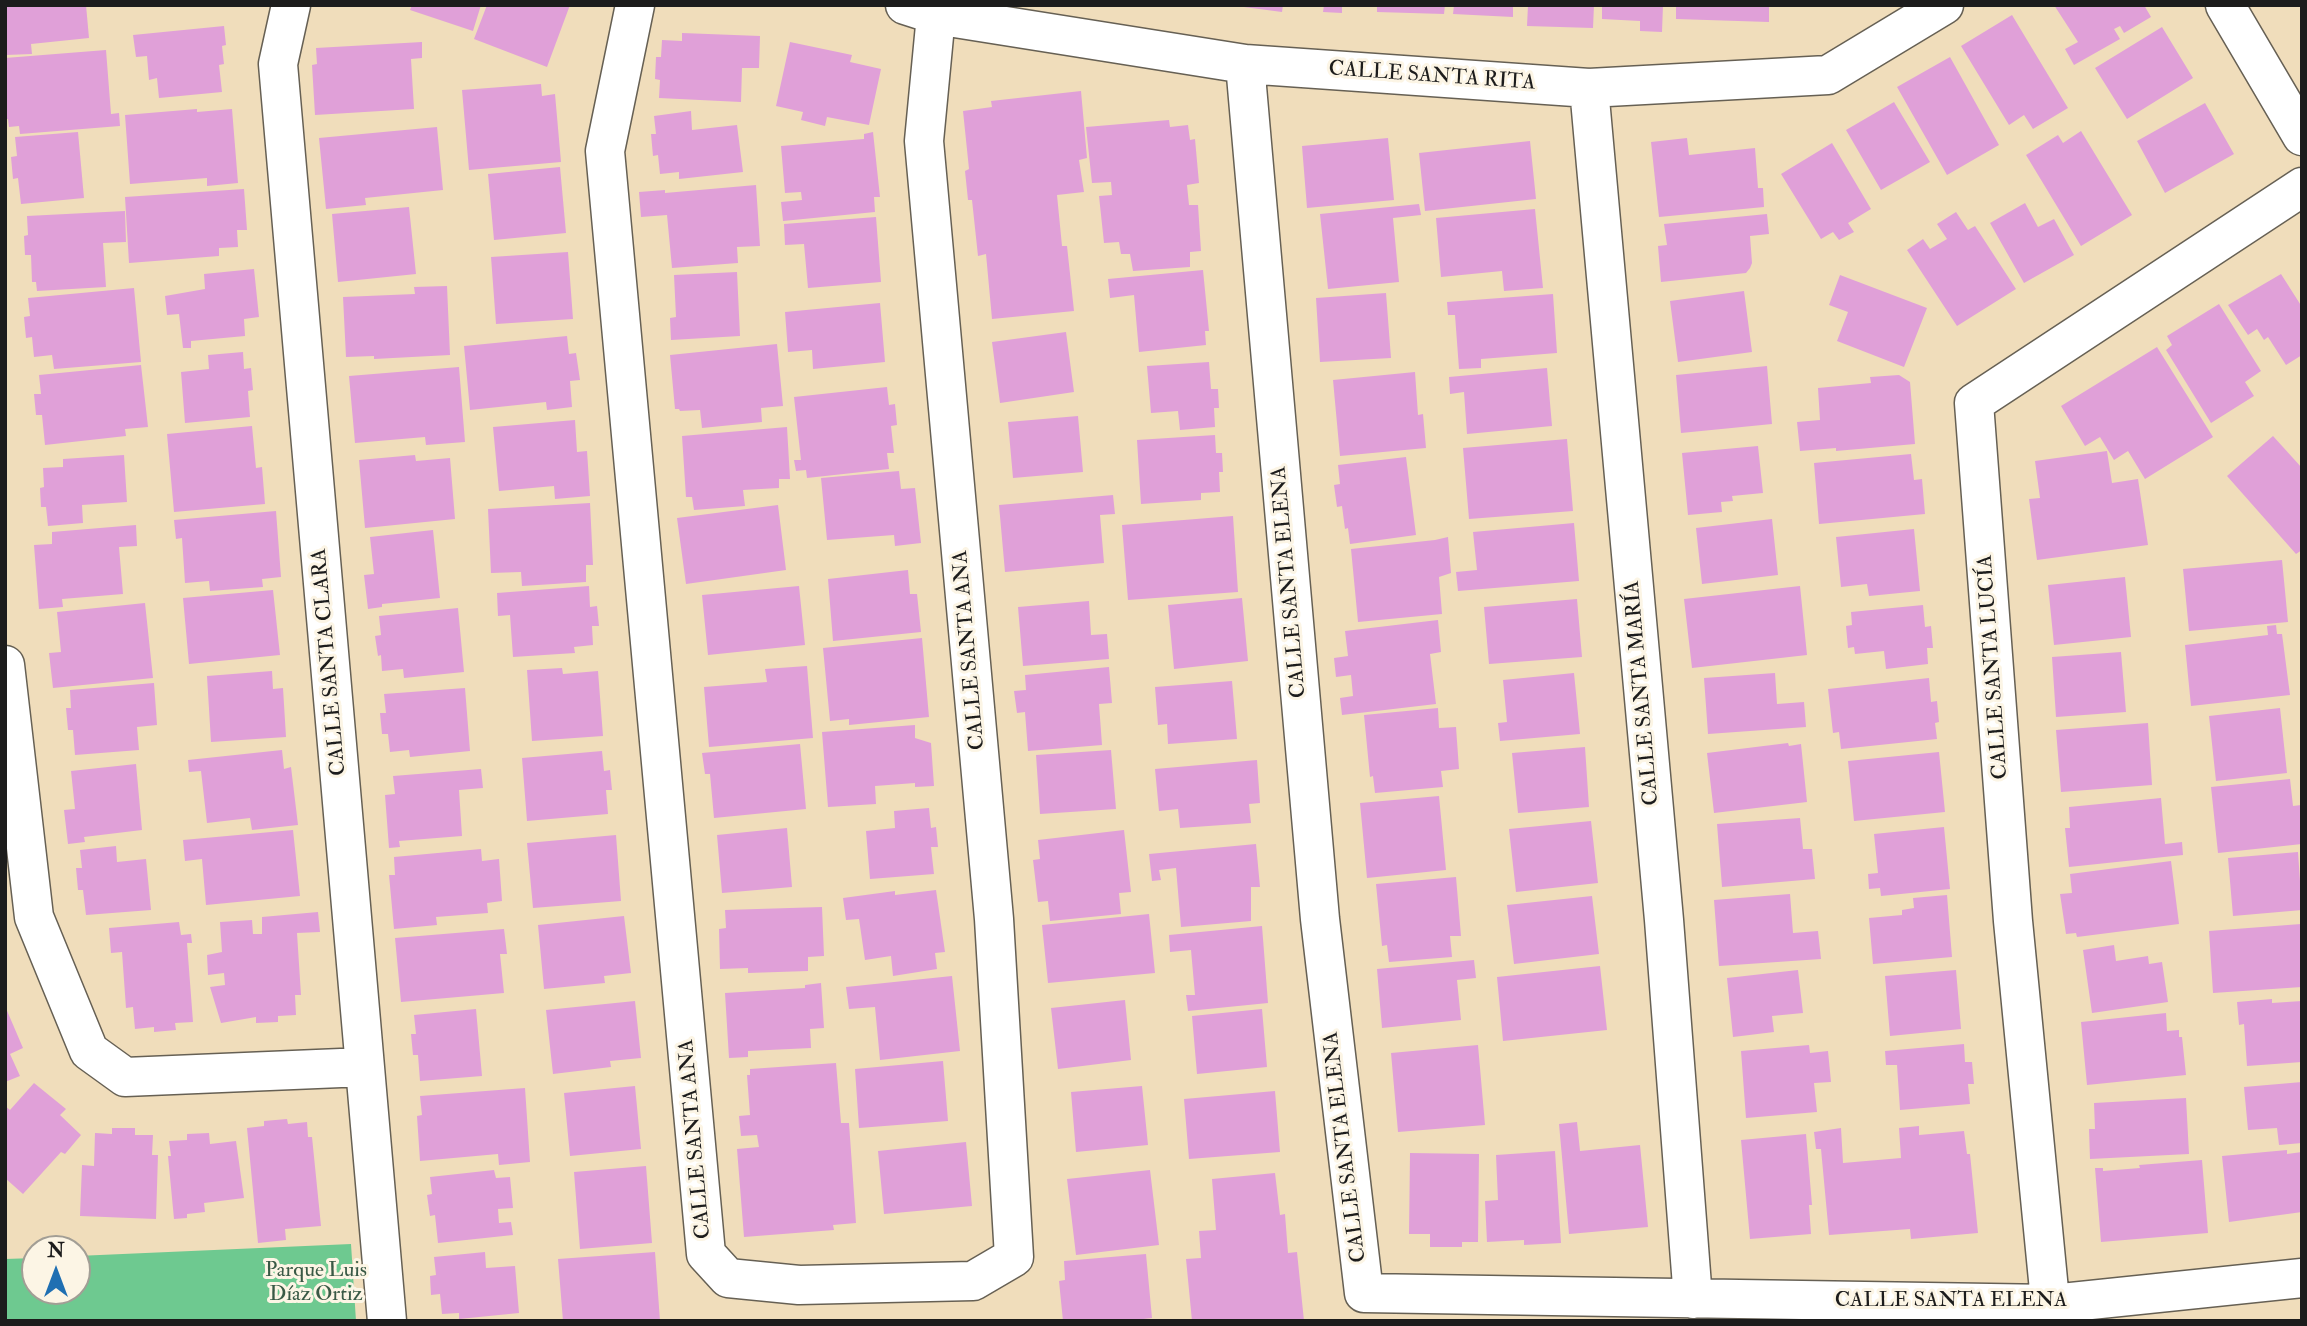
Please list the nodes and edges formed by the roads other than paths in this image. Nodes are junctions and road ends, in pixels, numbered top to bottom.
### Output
1 (291, 5) edge
2 (635, 5) edge
3 (1944, 5) edge
4 (2225, 5) edge
5 (921, 10) edge
6 (1245, 64) junction
7 (1590, 88) junction
8 (2302, 136) edge
9 (2302, 187) edge
10 (5, 665) edge
11 (8, 717) edge
12 (365, 1067) junction
13 (2302, 1278) edge
14 (1693, 1299) junction
15 (2052, 1313) edge
16 (387, 1321) edge

1 - 12 street, CALLE SANTA CLARA
2 - 5 street, CALLE SANTA ANA
3 - 7 street, CALLE SANTA RITA
4 - 8 street
5 - 6 street, CALLE SANTA RITA
6 - 7 street, CALLE SANTA RITA
6 - 14 street, CALLE SANTA ELENA
7 - 14 street, CALLE SANTA MARÍA
9 - 15 street, CALLE SANTA LUCÍA
10 - 11 street
11 - 12 street
12 - 16 street, CALLE SANTA CLARA
13 - 15 street, CALLE SANTA ELENA
14 - 15 street, CALLE SANTA ELENA

